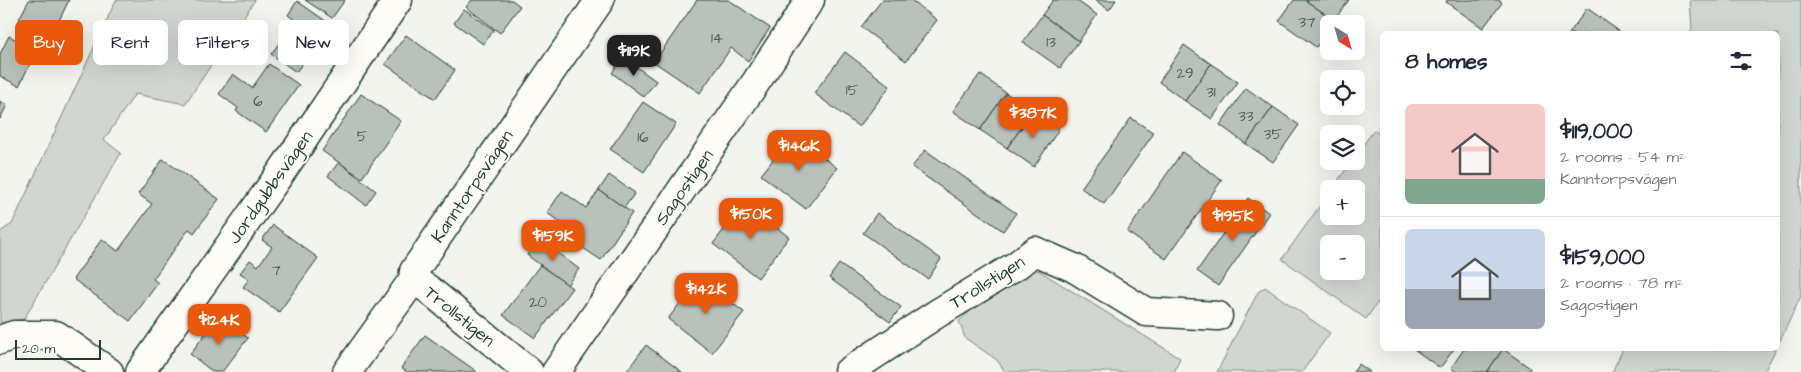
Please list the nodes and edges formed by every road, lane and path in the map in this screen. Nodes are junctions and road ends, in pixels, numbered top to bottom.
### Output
1 (398, 0) edge
2 (600, 0) edge
3 (810, 0) edge
4 (412, 280) junction
5 (1218, 316) dead end
6 (0, 340) edge
7 (109, 372) edge
8 (140, 372) edge
9 (347, 372) edge
10 (530, 372) edge
11 (556, 372) edge
12 (848, 372) edge

1 - 8 street, Jordgubbsvägen
2 - 4 street, Kanntorpsvägen
3 - 11 street, Sagostigen
4 - 9 street, Kanntorpsvägen
4 - 10 street, Trollstigen
5 - 12 street, Trollstigen
6 - 7 street

